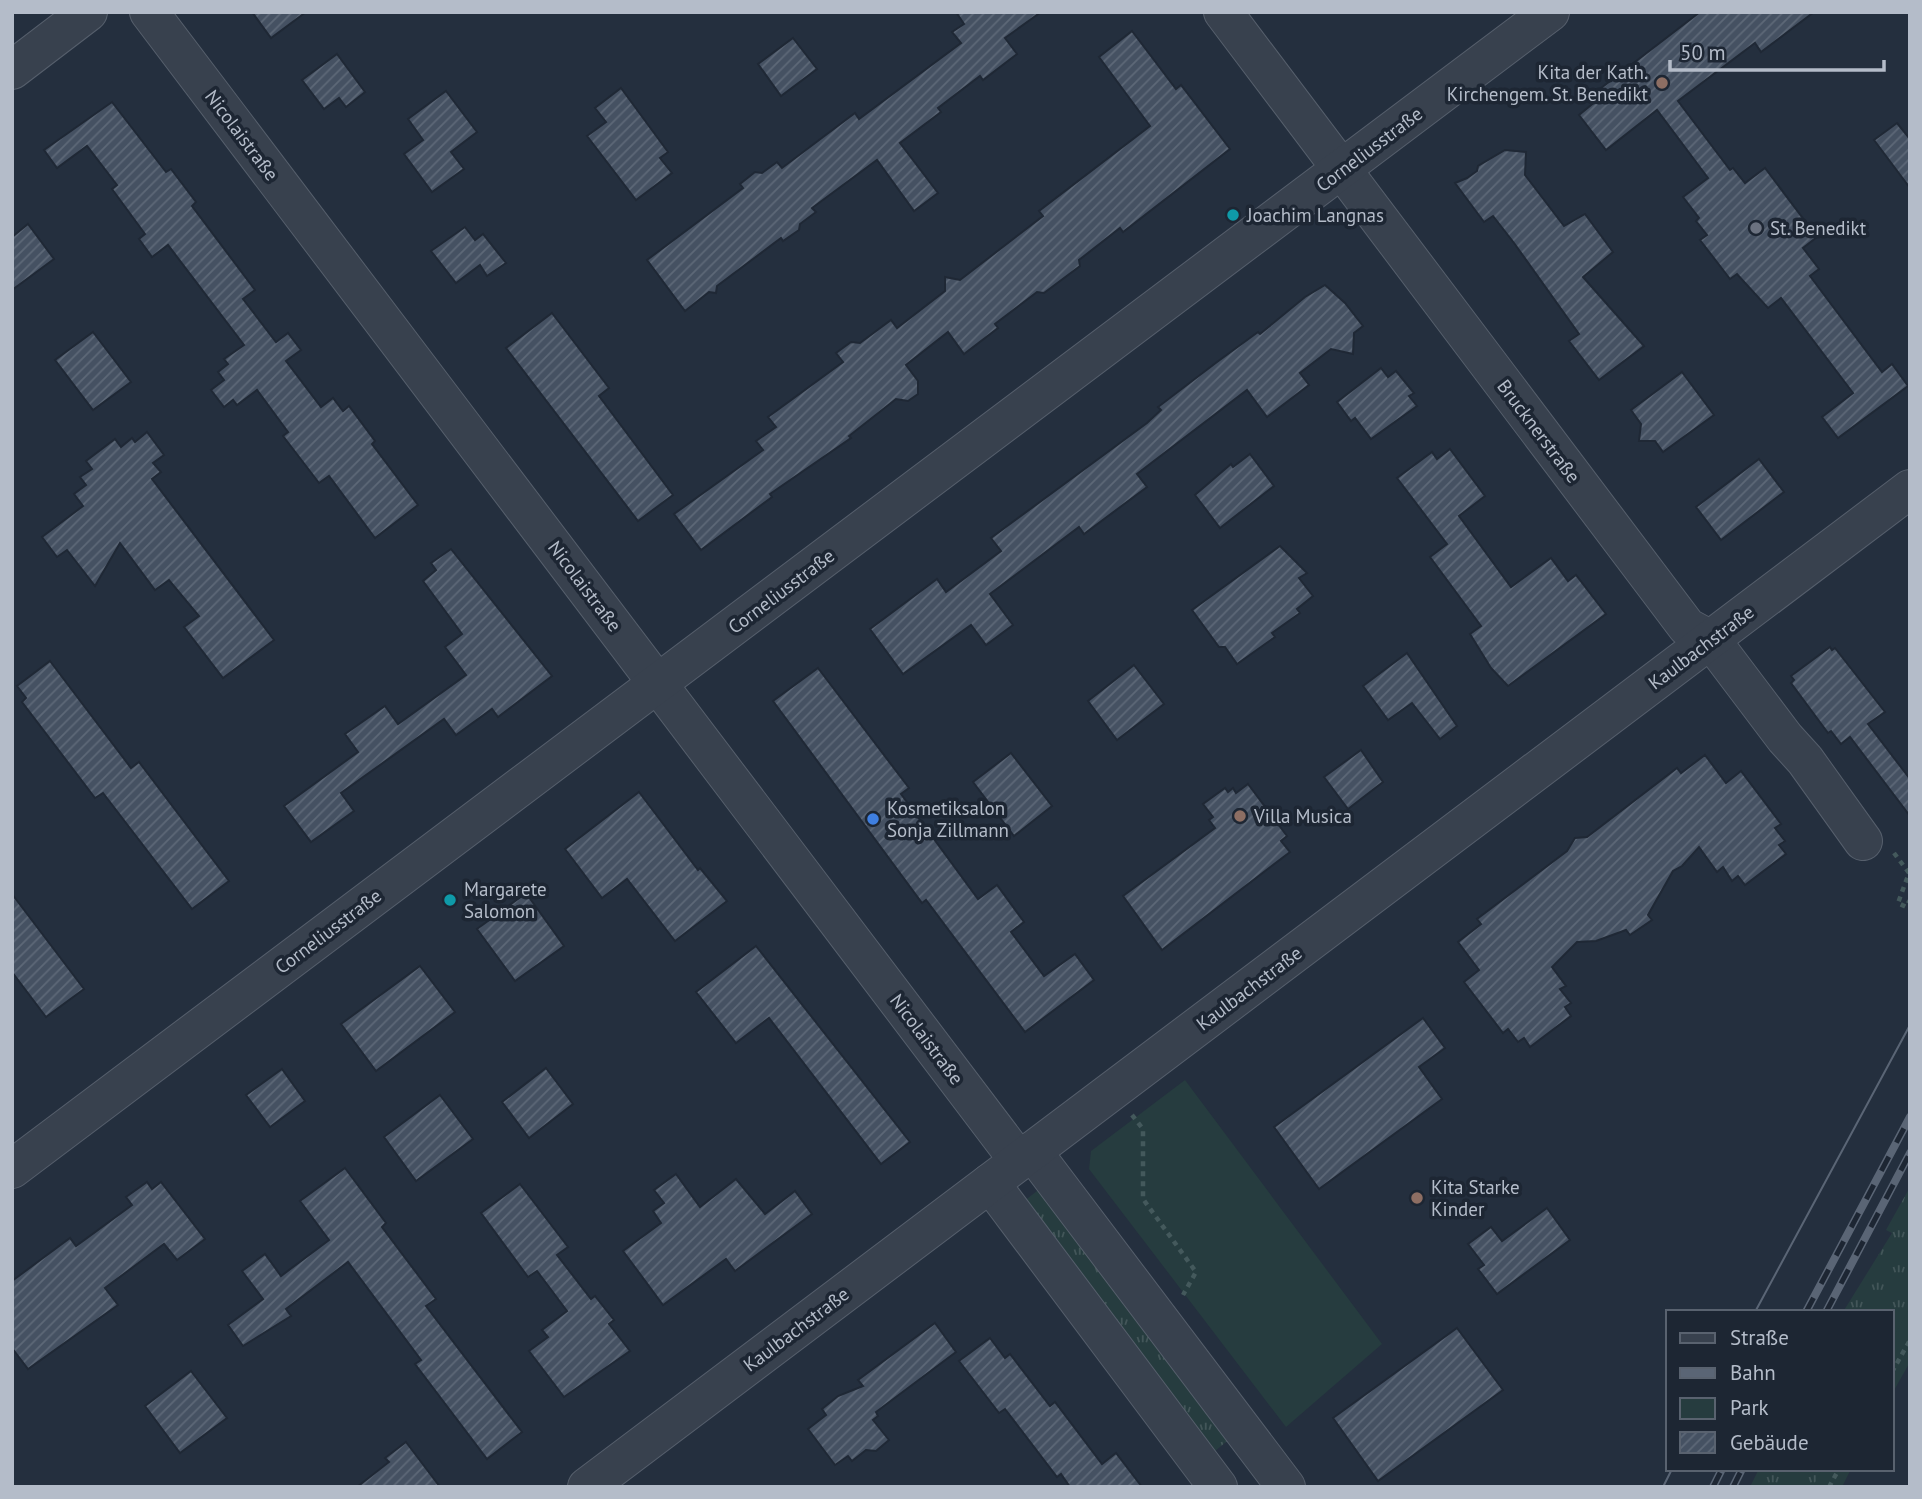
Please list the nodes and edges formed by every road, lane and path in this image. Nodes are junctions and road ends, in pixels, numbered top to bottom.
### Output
1 (88, 12) edge
2 (149, 12) edge
3 (1223, 12) edge
4 (1550, 12) edge
5 (12, 69) edge
6 (1342, 169) junction
7 (1910, 489) edge
8 (1711, 640) junction
9 (659, 683) junction
10 (1877, 844) joint
11 (1910, 900) edge
12 (1129, 1111) dead end
13 (1014, 1165) junction
14 (12, 1169) edge
15 (1179, 1304) dead end
16 (1910, 1340) edge
17 (1894, 1368) edge
18 (1259, 1452) junction
19 (1838, 1471) edge
20 (1216, 1486) edge
21 (587, 1487) edge
22 (1286, 1487) edge
23 (1829, 1487) edge

1 - 5 street
2 - 9 street, Nicolaistraße
3 - 6 street, Brucknerstraße
4 - 6 street, Corneliusstraße
6 - 8 street, Brucknerstraße
6 - 9 street, Corneliusstraße
7 - 8 street, Kaulbachstraße
8 - 10 street, Brucknerstraße
8 - 13 street, Kaulbachstraße
9 - 13 street, Nicolaistraße
9 - 14 street, Corneliusstraße
10 - 11 path
12 - 15 path
13 - 18 street, Nicolaistraße
13 - 20 street, Nicolaistraße
13 - 21 street, Kaulbachstraße
16 - 17 path
18 - 20 street
18 - 22 street, Nicolaistraße
19 - 23 path

